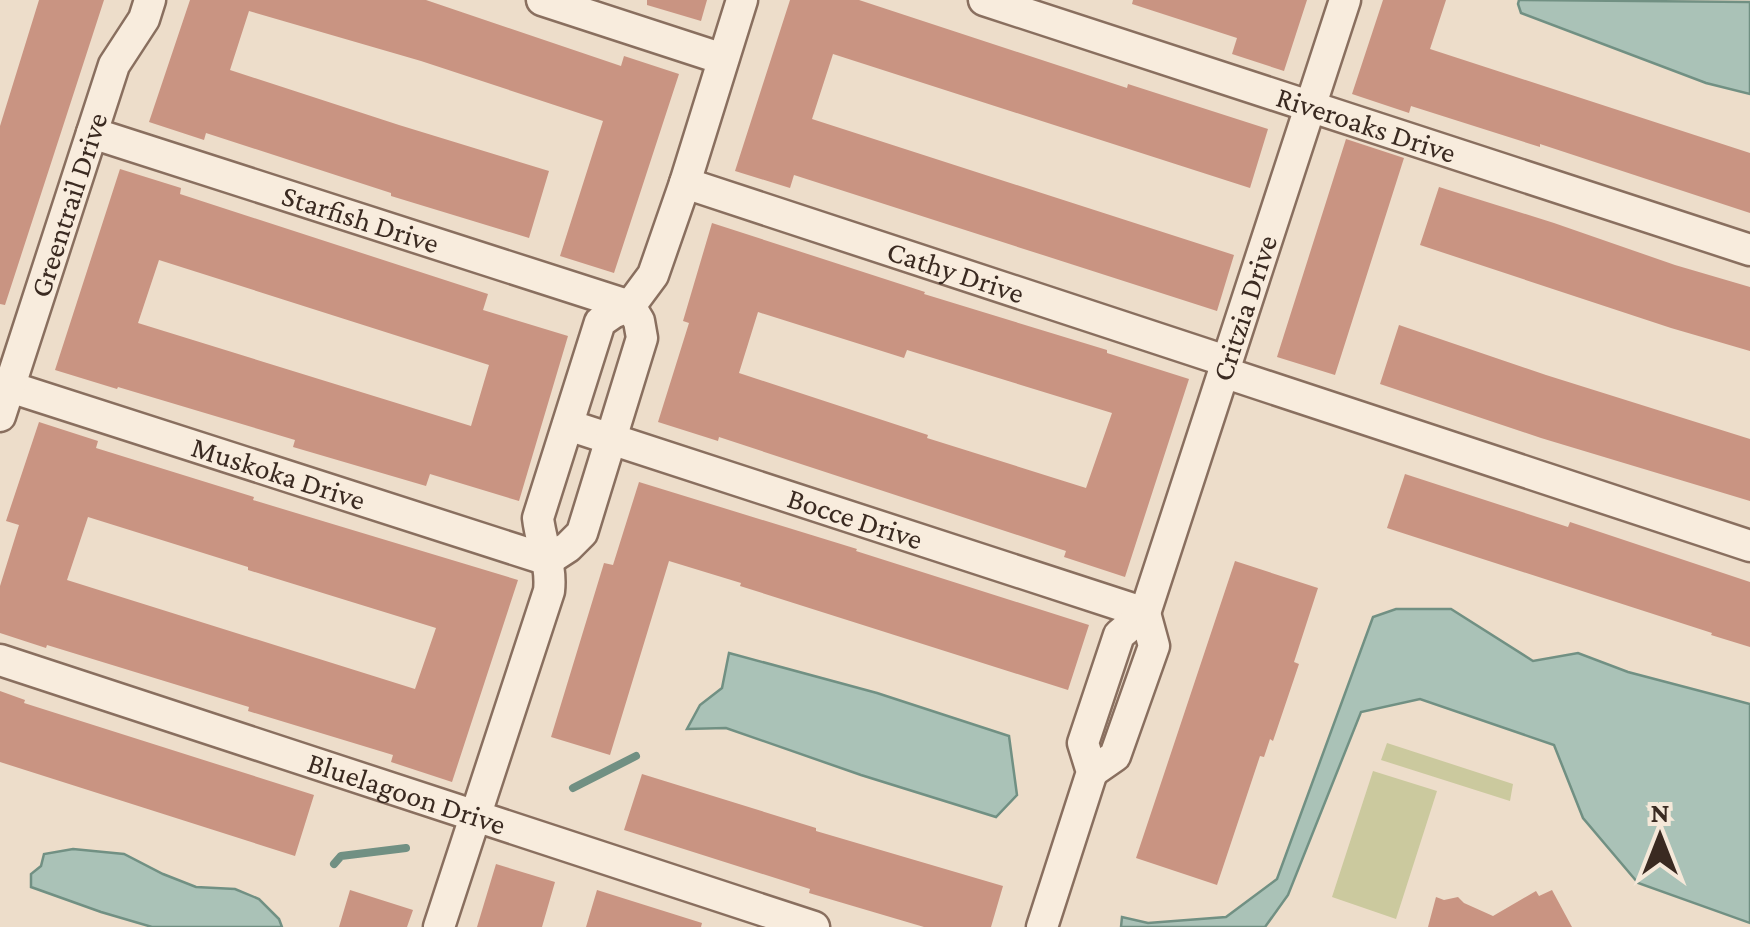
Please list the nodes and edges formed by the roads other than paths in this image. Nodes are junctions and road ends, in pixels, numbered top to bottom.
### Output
1 (150, 0) edge
2 (542, 0) edge
3 (742, 0) edge
4 (984, 0) edge
5 (1345, 0) edge
6 (723, 59) junction
7 (1311, 107) junction
8 (92, 133) junction
9 (684, 183) junction
10 (1750, 250) edge
11 (630, 306) junction
12 (1225, 366) junction
13 (5, 401) edge
14 (568, 425) junction
15 (611, 438) junction
16 (1750, 546) edge
17 (548, 560) junction
18 (1145, 613) junction
19 (0, 660) edge
20 (474, 816) junction
21 (439, 927) edge
22 (814, 927) edge
23 (1042, 927) edge

1 - 8 street, Greentrail Drive
2 - 6 street
3 - 6 street
4 - 7 street, Riveroaks Drive
5 - 7 street, Critzia Drive
6 - 9 street
7 - 10 street, Riveroaks Drive
7 - 12 street, Critzia Drive
8 - 11 street, Starfish Drive
8 - 13 street, Greentrail Drive
9 - 11 street
9 - 12 street, Cathy Drive
11 - 14 street
11 - 15 street
12 - 16 street, Cathy Drive
12 - 18 street, Critzia Drive
13 - 17 street, Muskoka Drive
14 - 15 street, Bocce Drive
14 - 17 street
15 - 17 street
15 - 18 street, Bocce Drive
17 - 20 street
18 - 23 street, Critzia Drive
19 - 20 street, Bluelagoon Drive
20 - 21 street
20 - 22 street, Bluelagoon Drive

